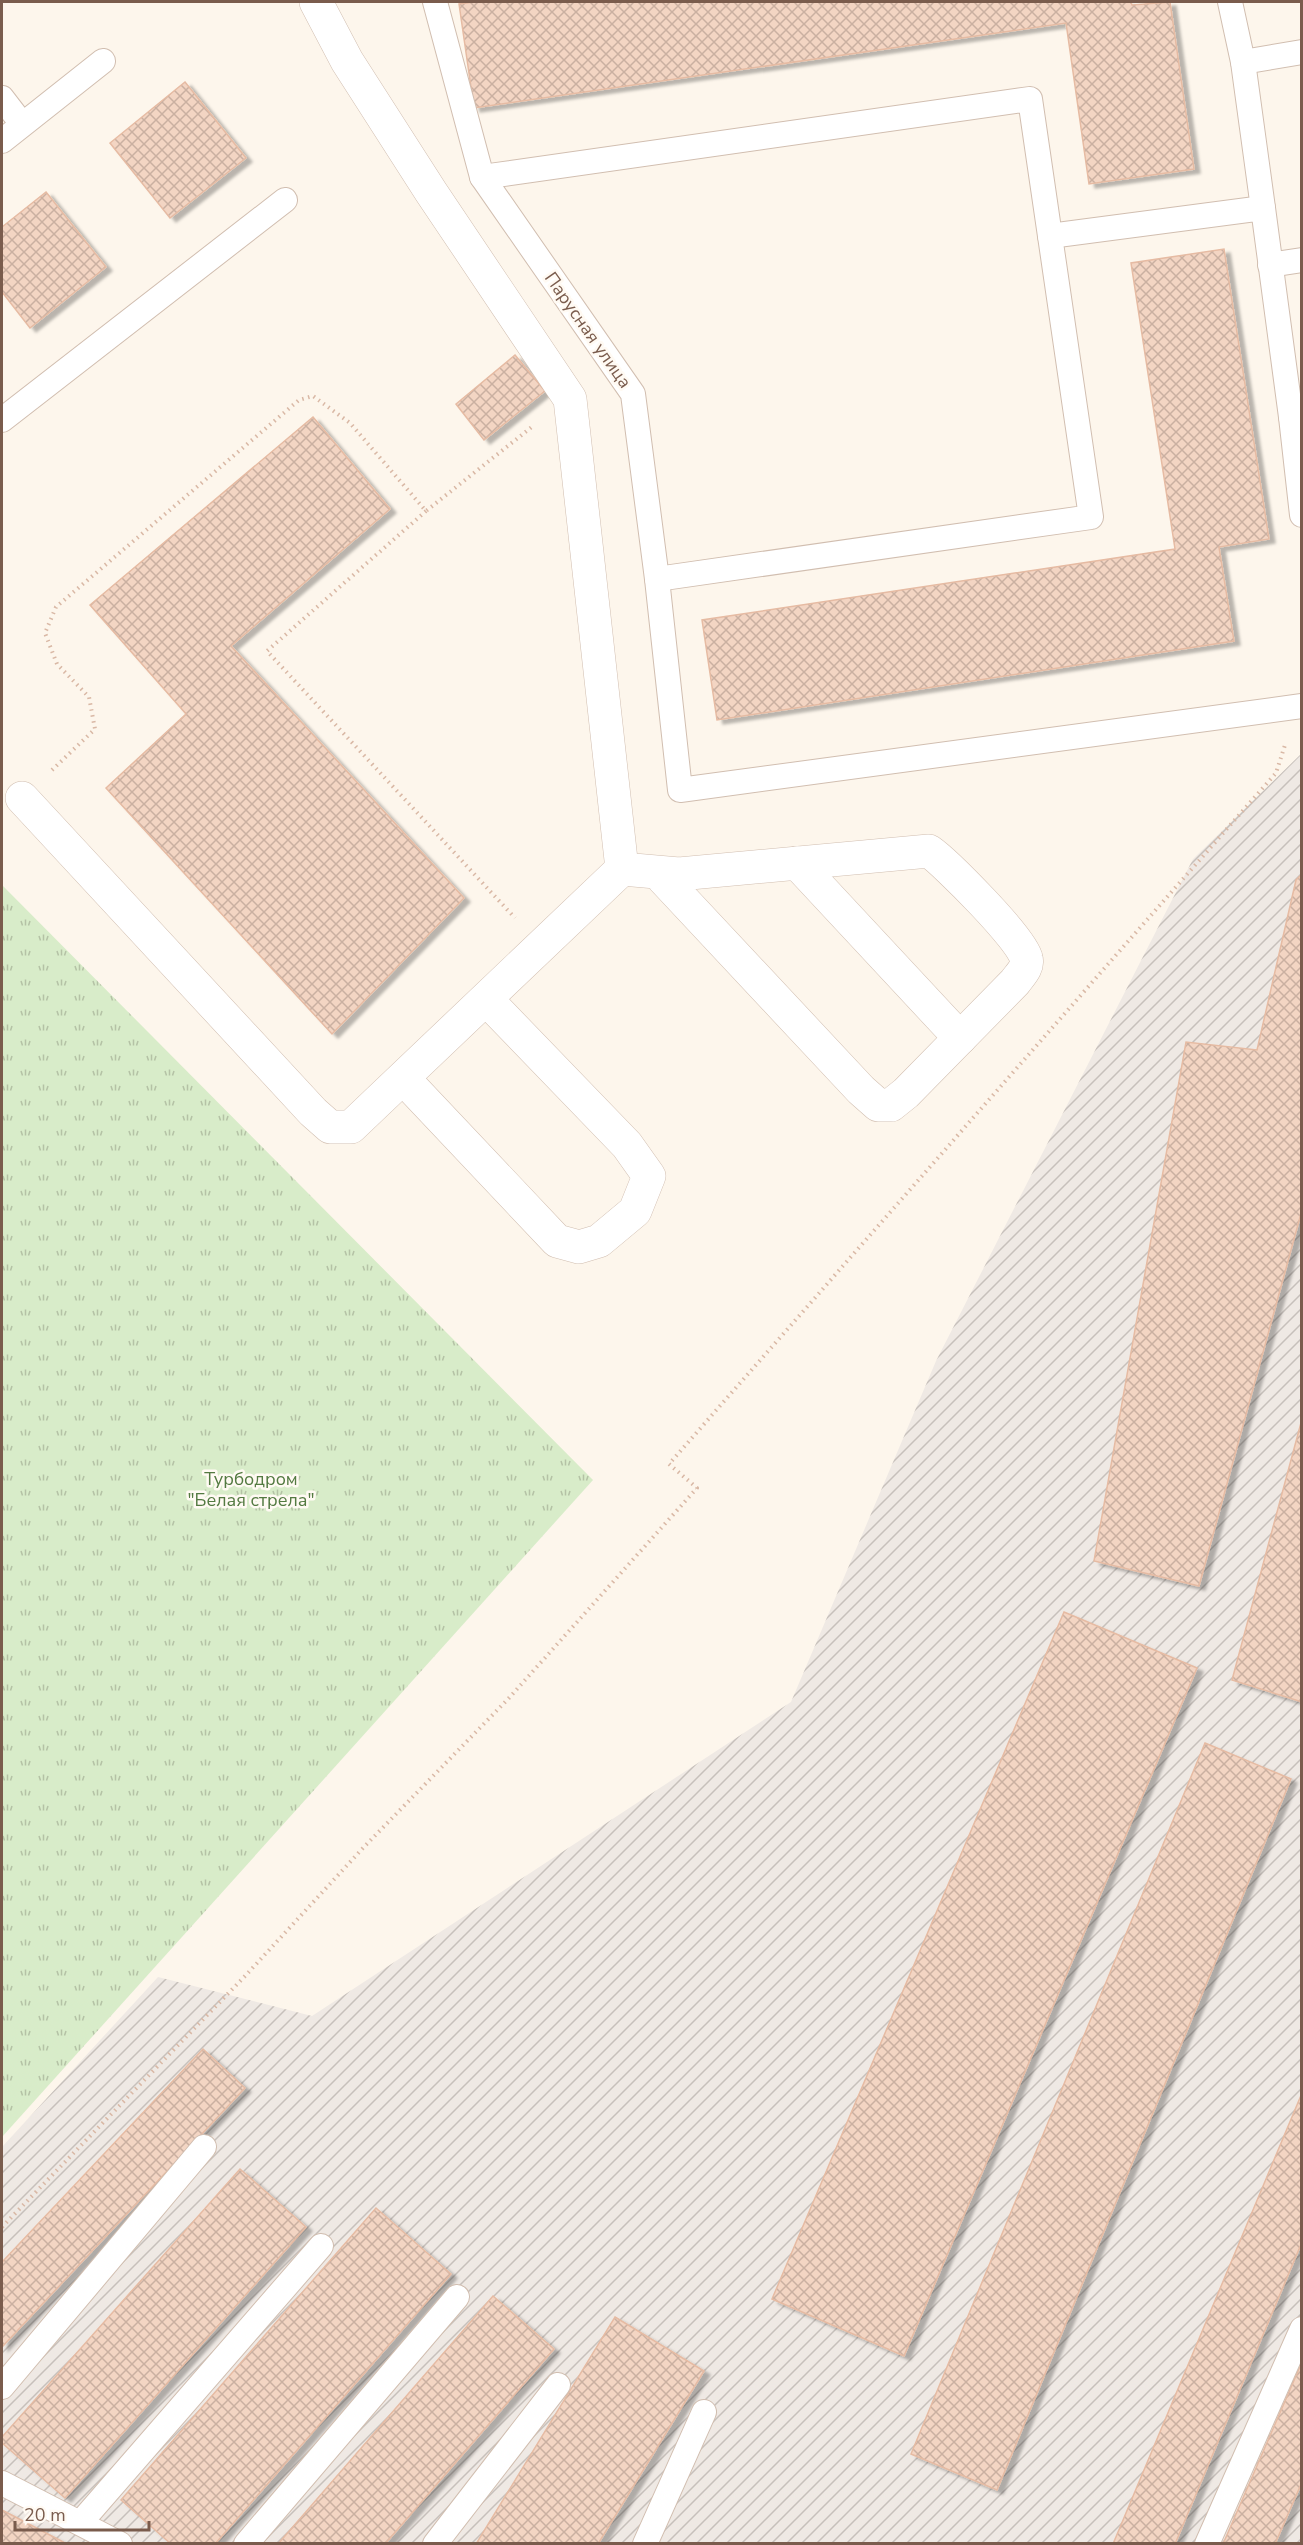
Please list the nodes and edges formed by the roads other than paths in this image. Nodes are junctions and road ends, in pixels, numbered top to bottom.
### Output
1 (316, 2) edge
2 (435, 2) edge
3 (1230, 2) edge
4 (1302, 52) edge
5 (103, 61) dead end
6 (1243, 62) junction
7 (2, 98) edge
8 (22, 124) junction
9 (2, 141) edge
10 (482, 177) junction
11 (285, 200) dead end
12 (1263, 208) junction
13 (1050, 236) junction
14 (1302, 260) edge
15 (1270, 265) junction
16 (1296, 417) edge
17 (2, 420) edge
18 (1302, 515) edge
19 (657, 579) junction
20 (1294, 707) edge
21 (22, 798) road end
22 (797, 863) junction
23 (622, 869) junction
24 (657, 872) junction
25 (486, 999) junction
26 (960, 1038) junction
27 (403, 1078) junction
28 (204, 2147) dead end
29 (321, 2246) dead end
30 (458, 2297) dead end
31 (1302, 2329) edge
32 (558, 2385) dead end
33 (2, 2387) edge
34 (704, 2412) dead end
35 (2, 2483) edge
36 (81, 2522) junction
37 (653, 2541) edge
38 (120, 2544) edge
39 (246, 2544) edge
40 (435, 2544) edge
41 (1207, 2544) edge

1 - 23 street
2 - 10 lane, Парусная улица
3 - 6 lane
4 - 6 lane
5 - 8 lane
6 - 12 lane
7 - 8 lane
8 - 9 lane
10 - 13 lane
10 - 19 lane, Парусная улица
11 - 17 lane
12 - 13 lane
12 - 15 lane
13 - 19 lane
14 - 15 lane
15 - 16 lane
16 - 18 lane
19 - 20 lane, Парусная улица
21 - 27 street
22 - 24 street
22 - 26 street
22 - 26 street
23 - 24 street
23 - 25 street
24 - 26 street
25 - 27 street
25 - 27 street
28 - 33 lane
29 - 36 lane
30 - 39 lane
31 - 41 lane
32 - 40 lane
34 - 37 lane
35 - 36 lane
36 - 38 lane

